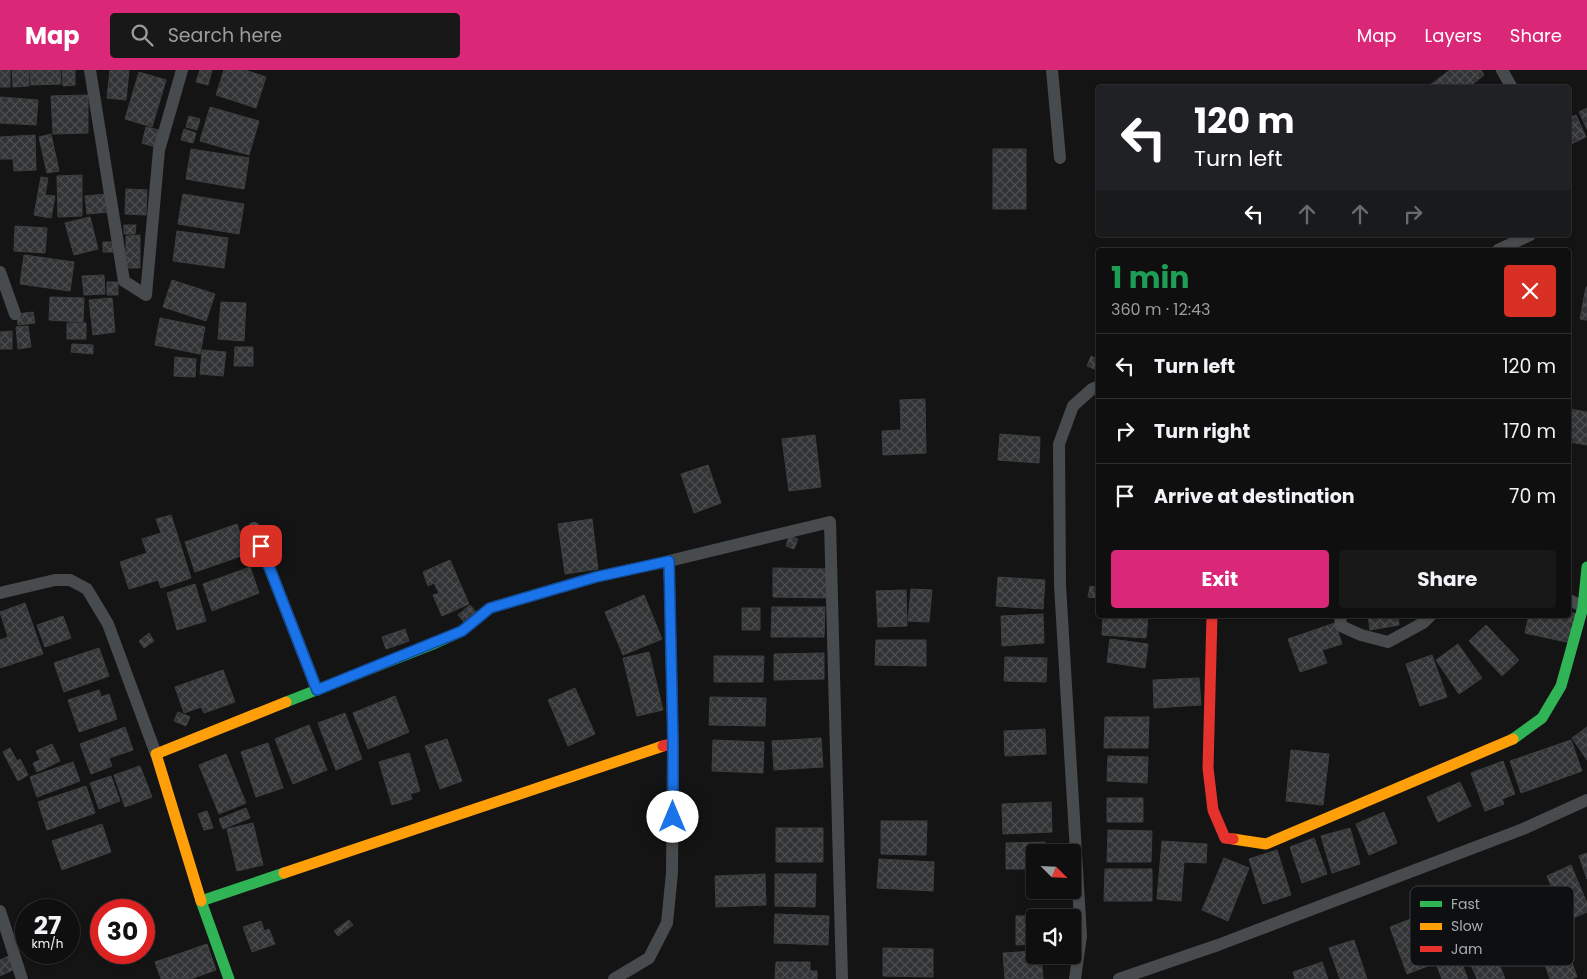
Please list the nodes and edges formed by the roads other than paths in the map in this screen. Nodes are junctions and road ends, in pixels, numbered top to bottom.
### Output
1 (90, 70) edge
2 (182, 70) edge
3 (1052, 70) edge
4 (1502, 70) edge
5 (1510, 85) edge
6 (1060, 158) dead end
7 (1526, 237) edge
8 (1502, 248) edge
9 (0, 272) edge
10 (15, 314) dead end
11 (1096, 387) edge
12 (254, 528) dead end
13 (669, 561) junction
14 (1587, 567) edge
15 (0, 593) edge
16 (1571, 601) edge
17 (1585, 607) edge
18 (1212, 618) edge
19 (1340, 618) edge
20 (1428, 618) edge
21 (317, 690) junction
22 (673, 743) junction
23 (156, 754) junction
24 (1587, 800) edge
25 (201, 901) junction
26 (0, 911) edge
27 (22, 979) edge
28 (229, 979) edge
29 (614, 979) edge
30 (842, 979) edge
31 (1075, 979) edge
32 (1119, 979) edge

1 - 2 street
3 - 6 street
4 - 5 street
7 - 8 street
9 - 10 street
11 - 31 street
12 - 21 street
13 - 21 street
13 - 22 street
13 - 30 street
14 - 17 street
15 - 23 street
16 - 17 street
17 - 18 street
19 - 20 street
21 - 23 street
22 - 25 street
22 - 29 street
23 - 25 street
24 - 32 street
25 - 28 street
26 - 27 street

